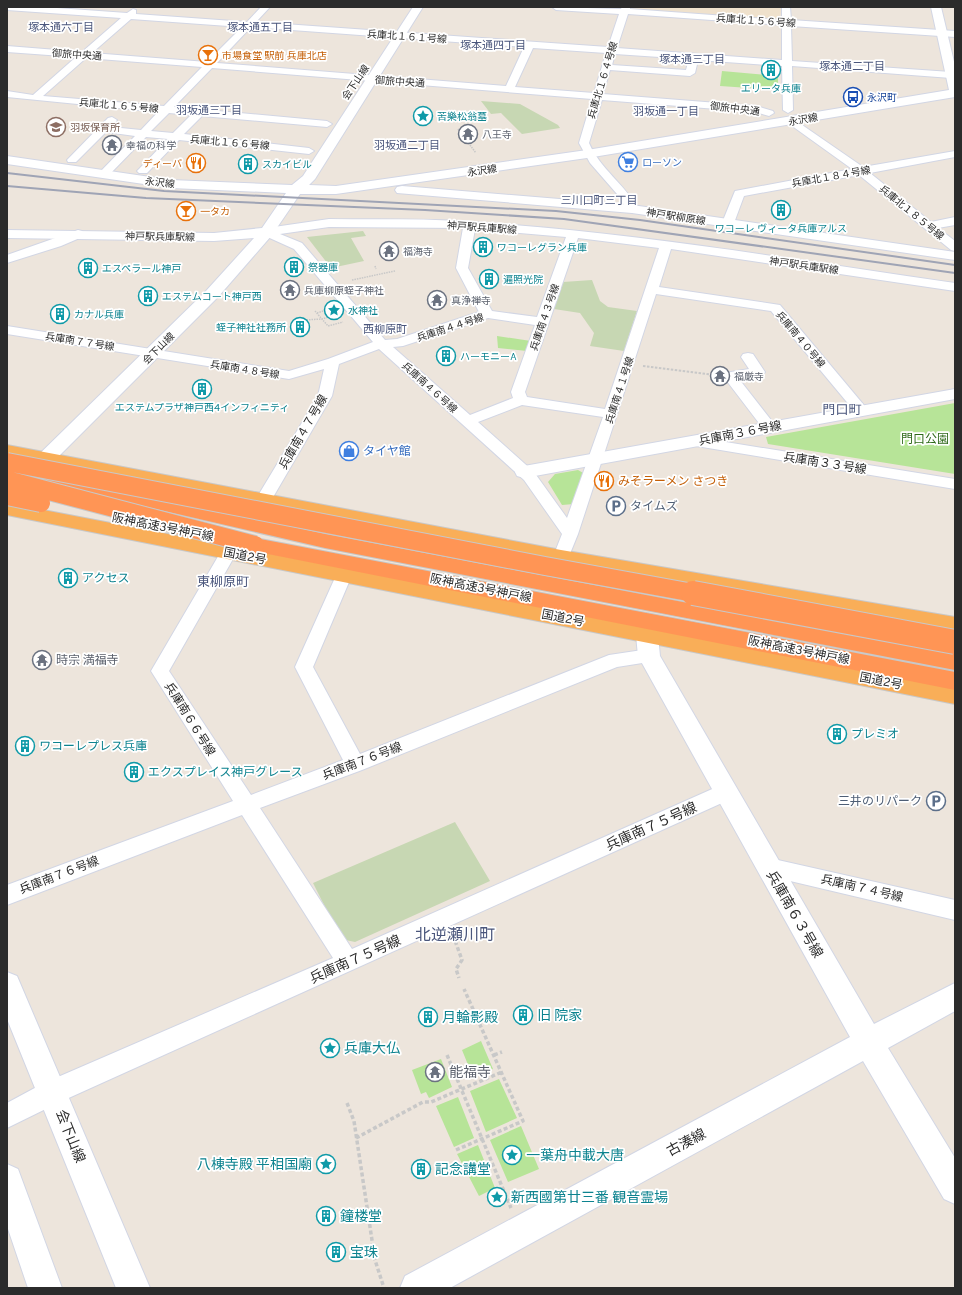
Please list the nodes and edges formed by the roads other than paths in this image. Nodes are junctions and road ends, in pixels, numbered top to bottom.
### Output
1 (7, 7) edge
2 (138, 7) edge
3 (266, 7) edge
4 (405, 7) edge
5 (418, 7) edge
6 (556, 7) edge
7 (786, 7) edge
8 (936, 7) edge
9 (625, 9) edge
10 (128, 16) junction
11 (786, 22) junction
12 (249, 24) junction
13 (942, 33) junction
14 (955, 34) edge
15 (387, 35) junction
16 (400, 35) junction
17 (530, 45) junction
18 (7, 49) edge
19 (611, 51) junction
20 (84, 55) junction
21 (373, 55) dead end
22 (694, 56) junction
23 (788, 63) junction
24 (211, 65) junction
25 (365, 67) dead end
26 (606, 67) junction
27 (372, 79) junction
28 (355, 83) junction
29 (954, 86) edge
30 (509, 89) junction
31 (7, 94) edge
32 (598, 96) junction
33 (35, 98) junction
34 (127, 106) junction
35 (166, 109) junction
36 (200, 112) junction
37 (335, 112) dead end
38 (769, 113) junction
39 (790, 116) junction
40 (326, 124) junction
41 (103, 129) junction
42 (142, 133) junction
43 (176, 137) junction
44 (313, 144) junction
45 (586, 148) junction
46 (7, 151) edge
47 (955, 154) edge
48 (7, 160) edge
49 (72, 160) junction
50 (302, 162) dead end
51 (107, 171) junction
52 (143, 171) junction
53 (861, 171) junction
54 (299, 180) junction
55 (371, 186) junction
56 (632, 209) junction
57 (955, 221) edge
58 (728, 224) junction
59 (470, 225) junction
60 (929, 226) junction
61 (267, 232) junction
62 (7, 234) edge
63 (78, 234) junction
64 (573, 234) junction
65 (666, 245) junction
66 (955, 247) edge
67 (955, 256) edge
68 (7, 259) edge
69 (955, 287) edge
70 (652, 290) junction
71 (487, 314) junction
72 (542, 322) junction
73 (7, 330) edge
74 (381, 344) junction
75 (152, 354) junction
76 (748, 356) dead end
77 (333, 362) junction
78 (955, 394) edge
79 (520, 400) junction
80 (861, 410) junction
81 (611, 414) junction
82 (468, 421) junction
83 (770, 428) junction
84 (695, 442) junction
85 (7, 451) edge
86 (44, 459) junction
87 (596, 460) junction
88 (7, 462) edge
89 (524, 472) junction
90 (28, 476) junction
91 (7, 480) edge
92 (955, 484) edge
93 (7, 496) edge
94 (264, 499) junction
95 (7, 509) edge
96 (570, 534) junction
97 (255, 544) junction
98 (229, 552) junction
99 (561, 557) junction
100 (344, 575) junction
101 (955, 625) edge
102 (955, 642) edge
103 (648, 645) junction
104 (955, 662) edge
105 (955, 680) edge
106 (955, 695) edge
107 (355, 764) junction
108 (726, 792) junction
109 (245, 805) junction
110 (769, 867) junction
111 (7, 895) edge
112 (955, 910) edge
113 (348, 962) junction
114 (7, 985) edge
115 (955, 996) edge
116 (869, 1043) junction
117 (53, 1092) junction
118 (7, 1116) edge
119 (7, 1180) edge
120 (955, 1188) edge
121 (45, 1288) edge
122 (133, 1288) edge
123 (417, 1288) edge

1 - 10 street, 兵庫北１６１号線
2 - 10 street
3 - 12 street
4 - 15 street, 会下山線
5 - 16 street, 会下山線
6 - 9 street, 兵庫北１５６号線
7 - 11 street
8 - 13 street
9 - 11 street, 兵庫北１５６号線
9 - 19 street, 兵庫北１６４号線
10 - 12 street, 兵庫北１６１号線
10 - 20 street
11 - 13 street, 兵庫北１５６号線
11 - 23 street
12 - 15 street, 兵庫北１６１号線
12 - 24 street
13 - 14 street, 兵庫北１５６号線
13 - 29 street
15 - 16 street, 兵庫北１６１号線
15 - 21 street, 会下山線
16 - 17 street, 兵庫北１６１号線
16 - 27 street, 会下山線
17 - 19 street, 兵庫北１６１号線
17 - 30 street
18 - 20 street, 御旅中央通
19 - 22 street, 兵庫北１６１号線
19 - 26 street, 兵庫北１６４号線
20 - 24 street, 御旅中央通
20 - 33 street
22 - 23 street, 兵庫北１６１号線
22 - 26 street
23 - 29 street, 兵庫北１６１号線
23 - 39 street
24 - 28 street, 御旅中央通
24 - 35 street
25 - 28 street, 会下山線
26 - 32 street, 兵庫北１６４号線
27 - 28 street, 御旅中央通
27 - 30 street, 御旅中央通
27 - 54 street, 会下山線
29 - 39 street, 永沢線
30 - 32 street, 御旅中央通
31 - 33 street, 兵庫北１６５号線
32 - 38 street, 御旅中央通
32 - 45 street, 兵庫北１６４号線
33 - 34 street, 兵庫北１６５号線
34 - 35 street, 兵庫北１６５号線
34 - 41 street
35 - 36 street, 兵庫北１６５号線
35 - 42 street
36 - 40 street, 兵庫北１６５号線
36 - 43 street
37 - 40 street, 会下山線
38 - 39 street, 永沢線
38 - 45 street, 永沢線
39 - 45 street, 永沢線
39 - 53 street, 兵庫北１８５号線
40 - 44 street, 会下山線
41 - 42 street, 兵庫北１６６号線
41 - 49 street
42 - 43 street, 兵庫北１６６号線
42 - 51 street
43 - 44 street, 兵庫北１６６号線
43 - 52 street
44 - 50 street, 会下山線
45 - 54 street, 永沢線
45 - 55 street, 永沢線
45 - 56 street
46 - 49 street, 永沢線
47 - 53 street, 兵庫北１８４号線
48 - 51 street, 永沢線
49 - 51 street, 永沢線
51 - 52 street, 永沢線
51 - 54 street, 永沢線
52 - 54 street, 永沢線
53 - 58 street, 兵庫北１８４号線
53 - 60 street, 兵庫北１８５号線
54 - 55 street, 永沢線
54 - 61 street, 会下山線
55 - 56 street, 神戸駅柳原線
56 - 58 street, 神戸駅柳原線
57 - 60 street
58 - 67 street, 神戸駅柳原線
59 - 61 street, 神戸駅兵庫駅線
59 - 64 street, 神戸駅兵庫駅線
59 - 71 street
60 - 66 street, 兵庫北１８５号線
61 - 63 street, 神戸駅兵庫駅線
61 - 74 street, 兵庫南４６号線
61 - 75 street, 会下山線
62 - 63 street, 神戸駅兵庫駅線
63 - 68 street
64 - 65 street, 神戸駅兵庫駅線
64 - 72 street, 兵庫南４３号線
65 - 69 street, 神戸駅兵庫駅線
65 - 70 street, 兵庫南４１号線
70 - 80 street, 兵庫南４０号線
70 - 81 street, 兵庫南４１号線
71 - 72 street, 兵庫南４４号線
71 - 74 street, 兵庫南４４号線
72 - 79 street, 兵庫南４３号線
73 - 75 street, 兵庫南７７号線
74 - 77 street, 兵庫南４８号線
74 - 82 street, 兵庫南４６号線
75 - 77 street, 兵庫南４８号線
75 - 86 street, 会下山線
76 - 83 street
77 - 94 street, 兵庫南４７号線
78 - 80 street, 兵庫南３６号線
79 - 81 street
79 - 82 street
80 - 83 street, 兵庫南３６号線
81 - 87 street, 兵庫南４１号線
82 - 89 street, 兵庫南４６号線
83 - 84 street, 兵庫南３６号線
84 - 87 street, 兵庫南３６号線
84 - 92 street, 兵庫南３３号線
85 - 86 highway
86 - 90 street, 会下山線
86 - 94 highway
87 - 89 street, 兵庫南３６号線
87 - 96 street, 兵庫南４１号線
88 - 102 highway, bridge
89 - 96 street, 兵庫南４６号線
90 - 93 street, 会下山線
90 - 104 highway
91 - 97 highway, bridge
93 - 97 highway, 阪神高速3号神戸線, bridge
94 - 99 highway
95 - 98 highway, 国道2号
96 - 99 street
97 - 105 highway, 阪神高速3号神戸線
98 - 100 highway, 国道2号
98 - 109 street, 兵庫南６６号線
99 - 101 highway
100 - 103 highway, 国道2号
100 - 107 street
103 - 106 highway, 国道2号
103 - 107 street, 兵庫南７６号線
103 - 108 street, 兵庫南６３号線
107 - 109 street, 兵庫南７６号線
108 - 110 street, 兵庫南６３号線
108 - 113 street, 兵庫南７５号線
109 - 111 street, 兵庫南７６号線
109 - 113 street, 兵庫南６６号線
110 - 112 street, 兵庫南７４号線
110 - 116 street, 兵庫南６３号線
113 - 117 street, 兵庫南７５号線
114 - 117 street, 会下山線
115 - 116 street, 古湊線
116 - 120 street, 兵庫南６３号線
116 - 123 street, 古湊線
117 - 118 street, 兵庫南７５号線
117 - 122 street, 会下山線
119 - 121 street

